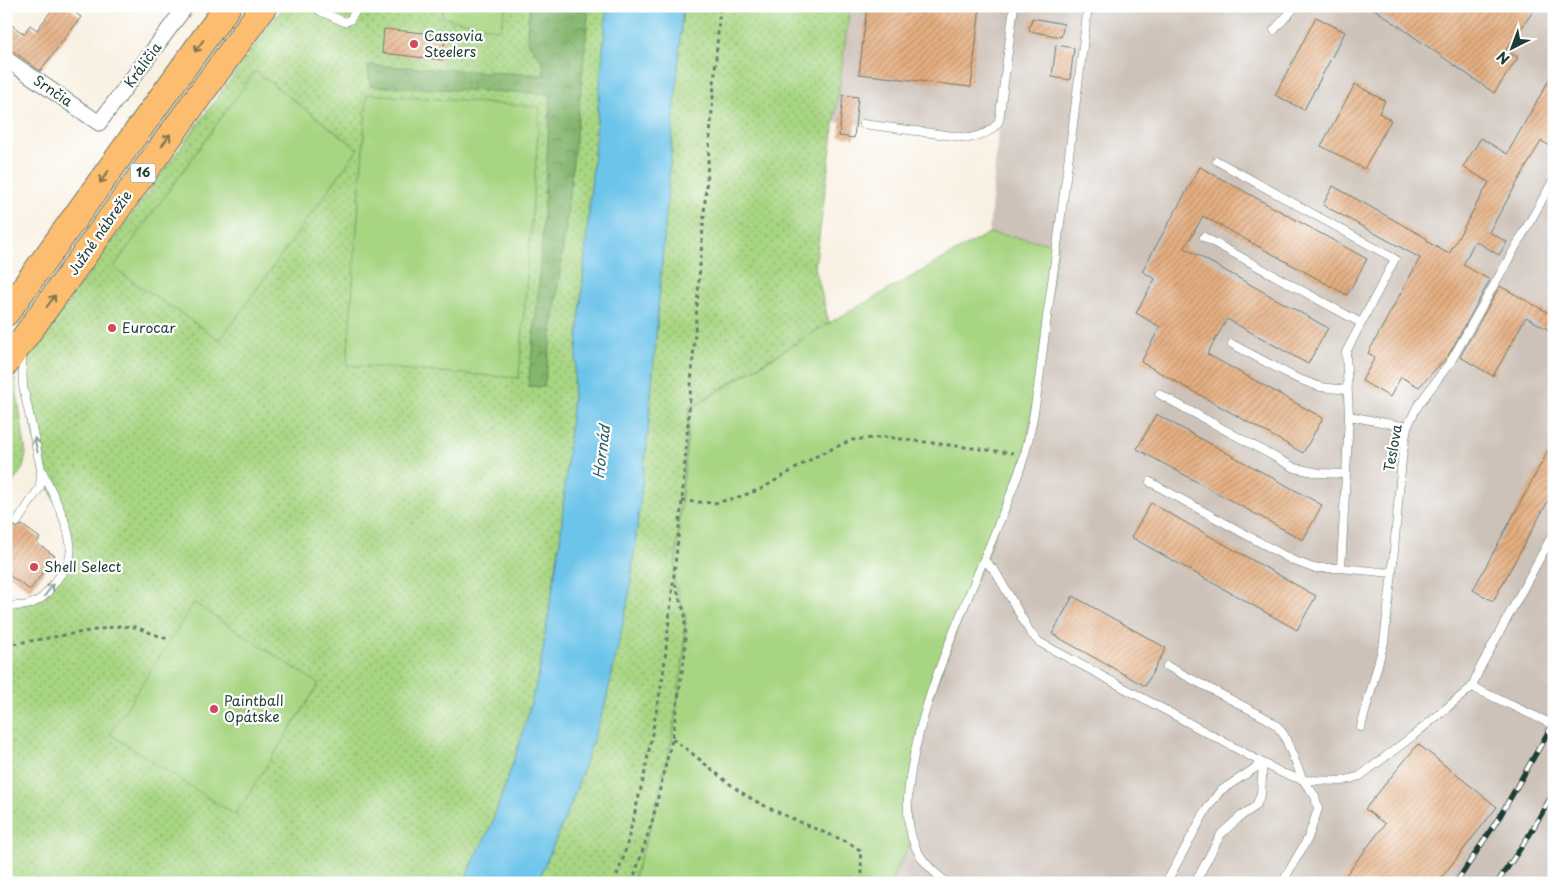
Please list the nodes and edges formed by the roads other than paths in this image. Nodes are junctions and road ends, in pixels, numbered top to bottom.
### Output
1 (186, 6) edge
2 (228, 6) edge
3 (264, 6) edge
4 (314, 6) edge
5 (359, 6) edge
6 (1014, 6) edge
7 (1088, 6) edge
8 (1296, 6) edge
9 (1274, 30) dead end
10 (6, 59) edge
11 (99, 123) joint
12 (862, 124) dead end
13 (1216, 161) dead end
14 (1554, 179) edge
15 (1204, 237) dead end
16 (6, 313) edge
17 (1361, 323) junction
18 (23, 340) junction
19 (1232, 344) dead end
20 (6, 363) edge
21 (1347, 390) junction
22 (1160, 394) dead end
23 (1349, 416) junction
24 (1407, 427) junction
25 (41, 470) junction
26 (1345, 474) junction
27 (1150, 482) dead end
28 (17, 522) dead end
29 (1554, 532) edge
30 (984, 560) junction
31 (1340, 568) junction
32 (1392, 573) junction
33 (6, 605) edge
34 (1167, 666) dead end
35 (1472, 687) junction
36 (1554, 725) edge
37 (1361, 727) dead end
38 (1263, 763) junction
39 (1303, 780) junction
40 (948, 883) edge
41 (1166, 883) edge
42 (1195, 883) edge
43 (1282, 883) edge

1 - 11 street, Králičia
2 -> 16 highway, Južné nábrežie / 16
18 -> 3 highway, Južné nábrežie / 16
4 - 5 lane
6 - 12 lane
7 - 30 lane
8 - 9 lane
10 - 11 street, Srnčia
13 - 17 lane
14 - 24 lane, Teslova
15 - 17 lane
17 - 21 lane
18 - 20 highway, Južné nábrežie / 16
25 -> 18 lane
19 - 21 lane
21 - 23 lane
22 - 26 lane
23 - 24 lane
23 - 26 lane
24 - 32 lane, Teslova
25 - 28 lane
33 -> 25 lane
26 - 31 lane
27 - 31 lane
29 - 35 lane
30 - 38 lane
30 - 40 lane
31 - 32 lane
32 - 37 lane, Teslova
34 - 39 lane
35 - 36 lane
35 - 39 lane
38 - 39 lane
38 - 41 lane
38 - 42 lane
39 - 43 lane

